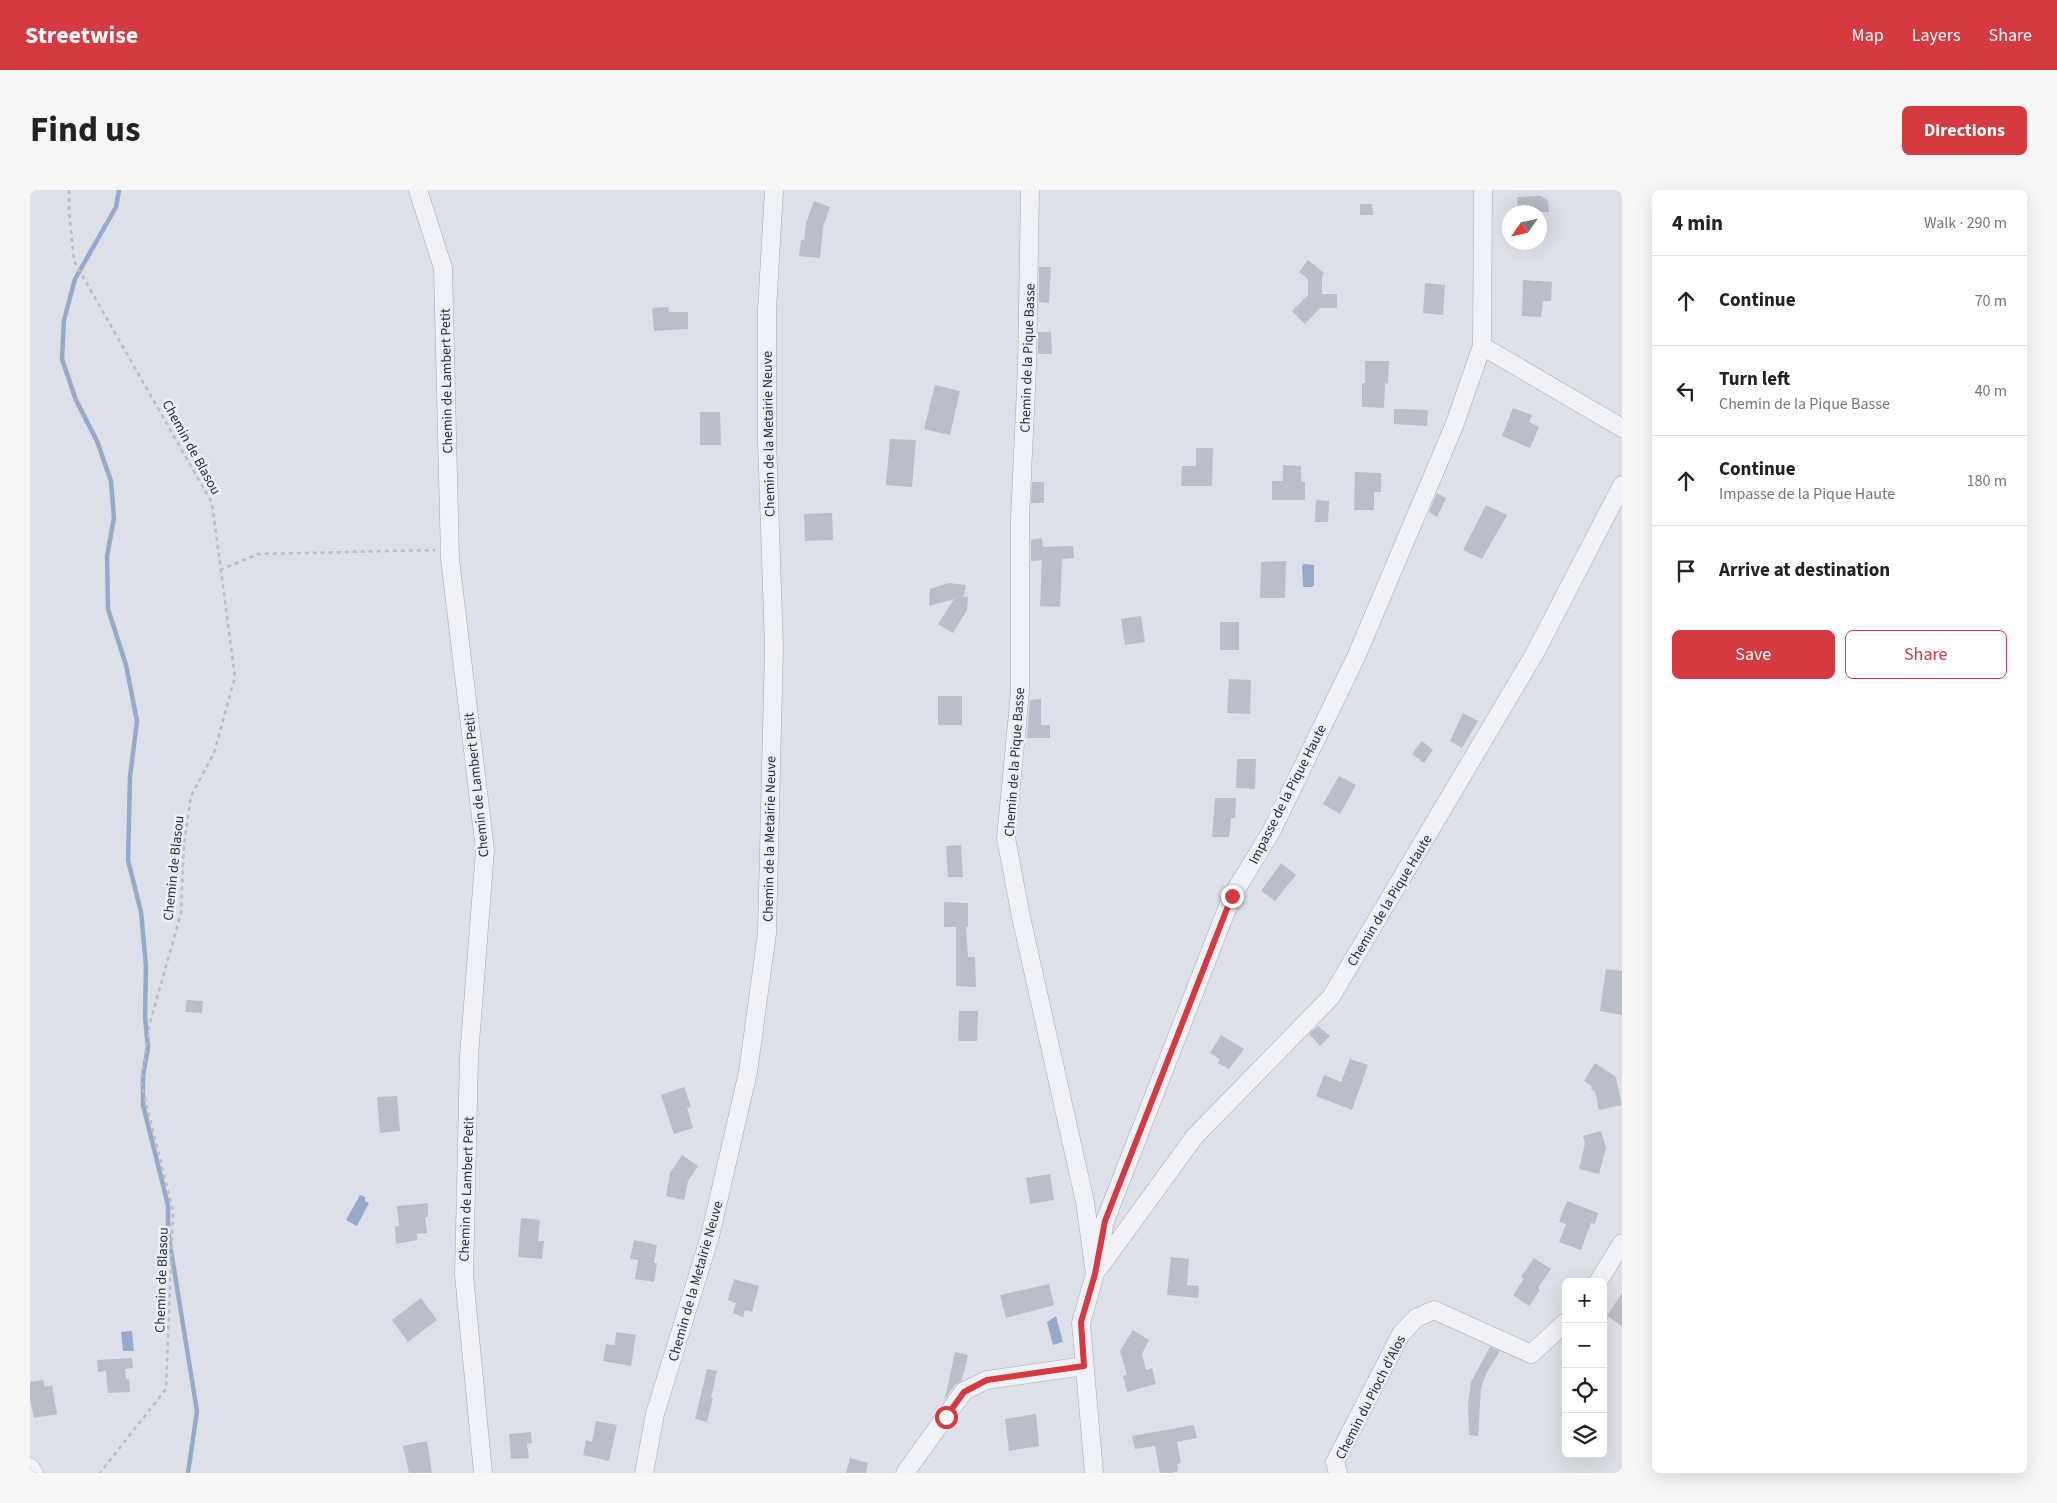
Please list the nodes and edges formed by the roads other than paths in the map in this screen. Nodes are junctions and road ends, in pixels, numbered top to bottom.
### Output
1 (418, 190) edge
2 (774, 190) edge
3 (1030, 190) edge
4 (1483, 190) edge
5 (1482, 346) junction
6 (1622, 428) edge
7 (1622, 485) edge
8 (1622, 1243) edge
9 (1095, 1274) junction
10 (1600, 1278) edge
11 (1565, 1323) edge
12 (1084, 1366) junction
13 (30, 1467) edge
14 (34, 1473) edge
15 (483, 1473) edge
16 (644, 1473) edge
17 (905, 1473) edge
18 (1094, 1473) edge
19 (1338, 1473) edge

1 - 15 street, Chemin de Lambert Petit
2 - 16 street, Chemin de la Metairie Neuve
3 - 9 street, Chemin de la Pique Basse
4 - 5 street
5 - 6 street
5 - 9 street, Impasse de la Pique Haute
7 - 9 street, Chemin de la Pique Haute
8 - 10 street
9 - 12 street, Chemin de la Pique Basse
11 - 19 street, Chemin du Pioch d'Alos
12 - 17 street
12 - 18 street, Chemin de la Pique Basse
13 - 14 street

